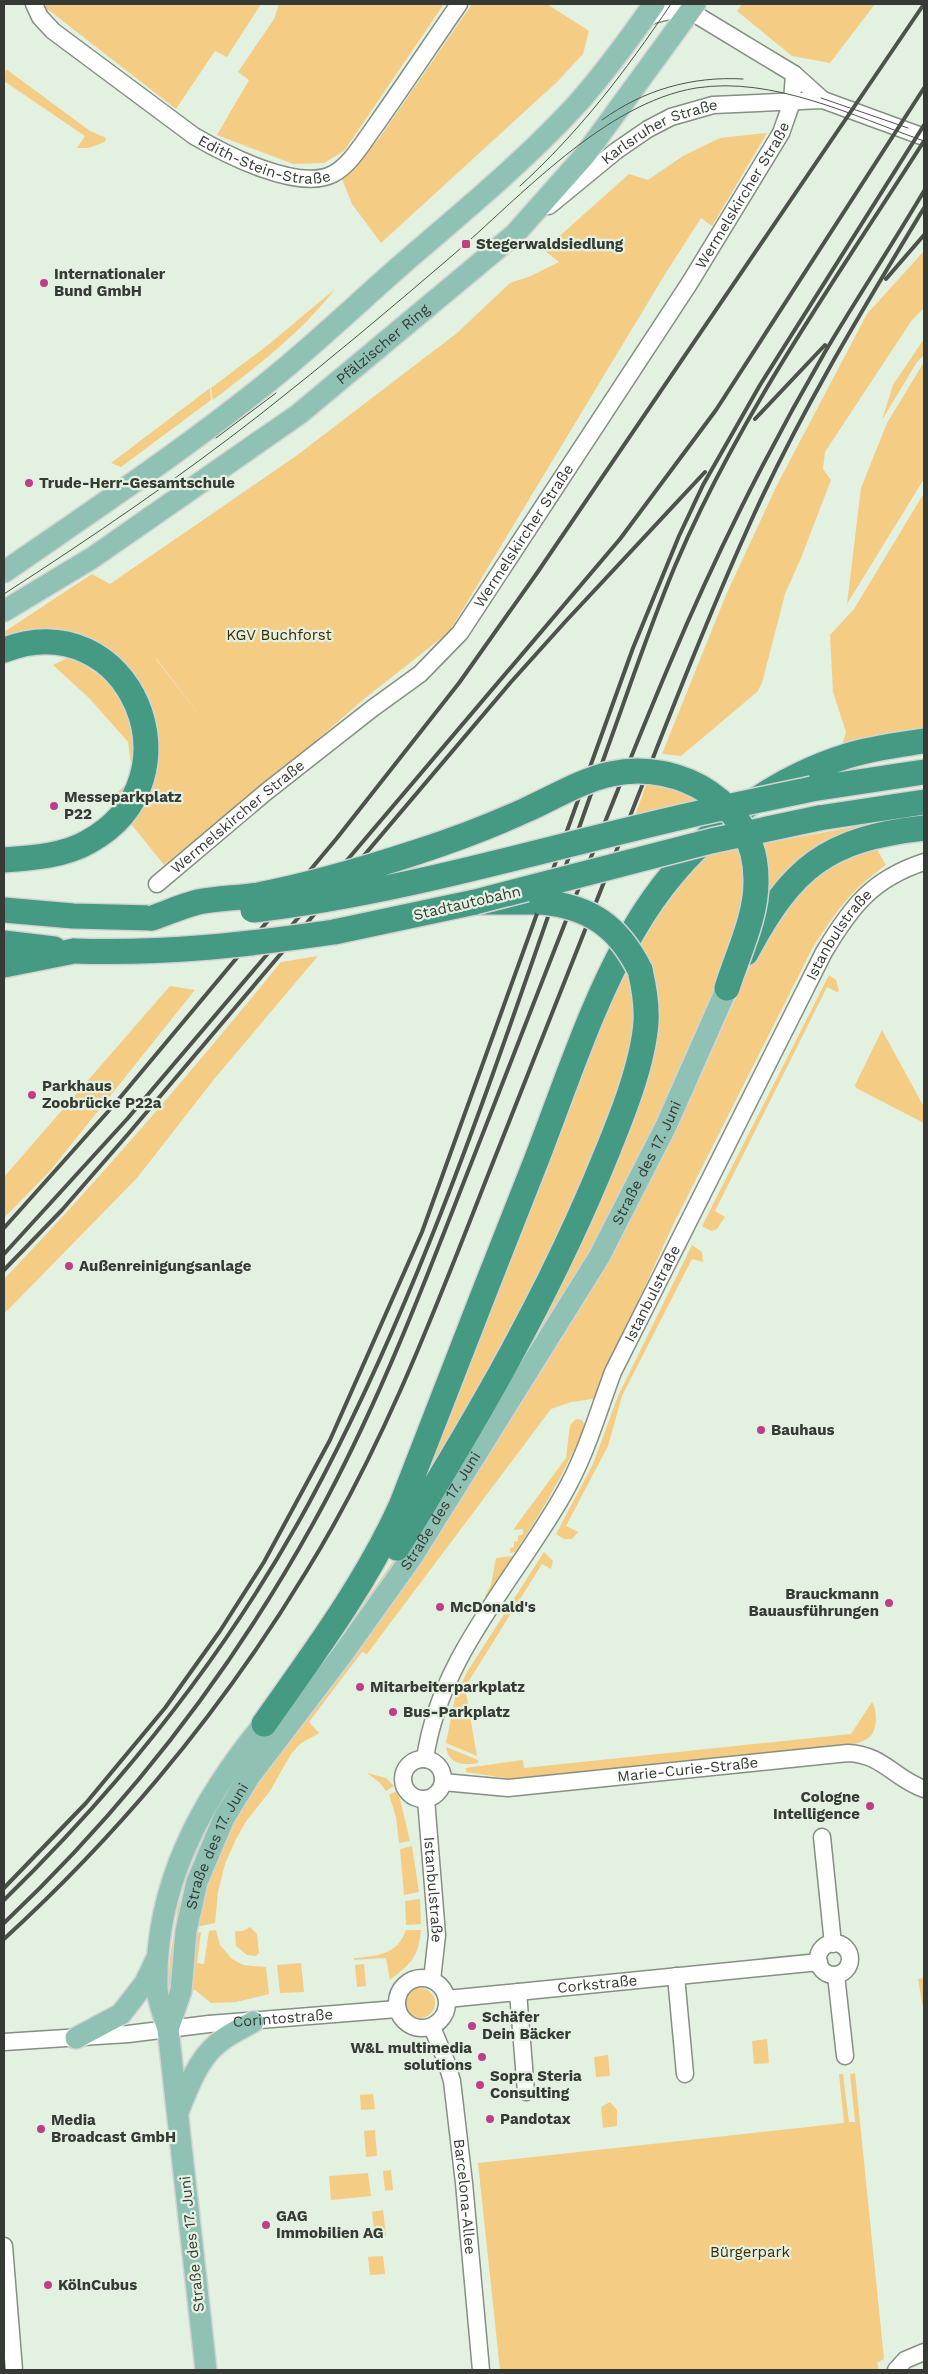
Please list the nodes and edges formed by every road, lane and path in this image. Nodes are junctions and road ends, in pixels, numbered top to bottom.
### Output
1 (34, 4) edge
2 (459, 4) edge
3 (693, 7) edge
4 (648, 11) edge
5 (794, 74) junction
6 (823, 100) junction
7 (792, 102) junction
8 (924, 137) edge
9 (520, 227) junction
10 (4, 572) edge
11 (4, 611) edge
12 (4, 650) edge
13 (924, 741) edge
14 (924, 772) edge
15 (924, 802) edge
16 (924, 828) edge
17 (4, 860) edge
18 (924, 862) edge
19 (157, 884) dead end
20 (475, 902) junction
21 (4, 910) edge
22 (152, 918) junction
23 (4, 943) edge
24 (74, 951) junction
25 (4, 965) edge
26 (727, 988) junction
27 (264, 1724) junction
28 (425, 1759) junction
29 (443, 1782) junction
30 (924, 1789) edge
31 (426, 1799) junction
32 (822, 1837) dead end
33 (833, 1944) junction
34 (159, 1952) junction
35 (819, 1962) junction
36 (836, 1975) junction
37 (676, 1976) junction
38 (432, 1980) junction
39 (518, 1992) junction
40 (447, 1999) junction
41 (397, 2009) junction
42 (252, 2022) junction
43 (432, 2027) junction
44 (168, 2029) junction
45 (76, 2038) junction
46 (4, 2042) edge
47 (845, 2056) dead end
48 (685, 2074) dead end
49 (526, 2092) dead end
50 (178, 2115) junction
51 (4, 2246) edge
52 (924, 2352) edge
53 (14, 2370) edge
54 (206, 2370) edge
55 (481, 2370) edge
56 (896, 2370) edge

1 - 2 street, Edith-Stein-Straße
3 - 4 street
3 - 5 street, Karlsruher Straße
3 - 9 main road, Pfälzischer Ring
4 - 10 main road
5 - 6 street, Karlsruher Straße
5 - 7 street, Wermelskircher Straße
6 - 7 street, Karlsruher Straße
6 - 8 street, Karlsruher Straße
7 - 9 street, Karlsruher Straße
7 - 19 street, Wermelskircher Straße
9 - 11 main road, Pfälzischer Ring
12 - 17 highway
13 - 27 highway
14 - 22 highway, bridge
15 - 20 highway, Stadtautobahn, bridge
16 - 26 highway, bridge
18 - 28 street, Istanbulstraße
20 - 24 highway, Stadtautobahn, bridge
20 - 27 highway, bridge
21 - 22 highway
22 - 26 highway, bridge
23 - 24 highway, Stadtautobahn
24 - 25 highway
26 - 44 main road, Straße des 17. Juni
27 - 34 main road, Straße des 17. Juni
28 - 29 street
28 - 31 street
29 - 30 street, Marie-Curie-Straße
29 - 31 street
31 - 38 street, Istanbulstraße
32 - 33 street
33 - 35 street
33 - 36 street
34 - 44 main road, Straße des 17. Juni
34 - 45 main road
35 - 36 street
35 - 37 street, Corkstraße
36 - 47 street
37 - 39 street, Corkstraße
37 - 48 street
38 - 40 street
38 - 41 street
39 - 40 street, Corkstraße
39 - 49 street
40 - 43 street
41 - 42 street, Corintostraße
41 - 43 street
42 - 44 street, Corintostraße
42 - 50 main road
43 - 55 street, Barcelona-Allee
44 - 45 street, Corintostraße
44 - 50 main road, Straße des 17. Juni
45 - 46 street, Corintostraße
50 - 54 main road, Straße des 17. Juni
51 - 53 street
52 - 56 street

